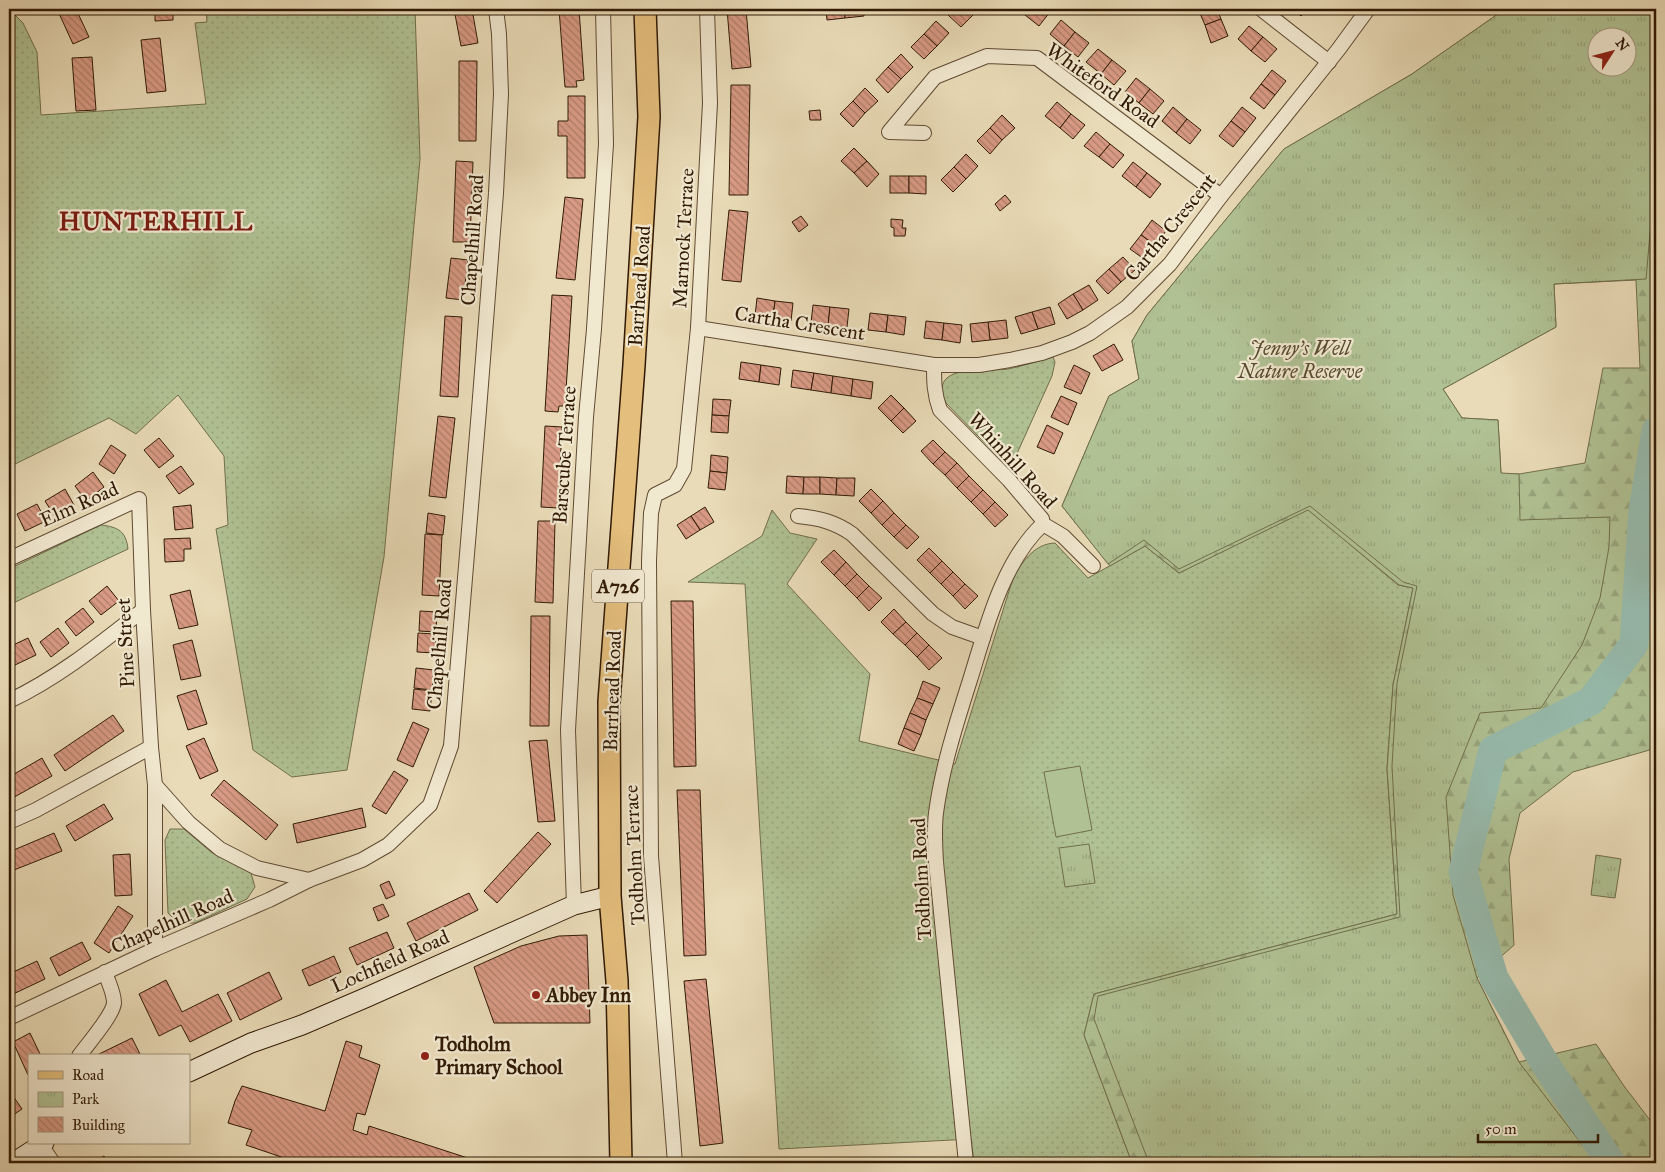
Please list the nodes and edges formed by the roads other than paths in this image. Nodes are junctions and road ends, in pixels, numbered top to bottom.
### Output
1 (496, 9) edge
2 (603, 9) edge
3 (645, 9) edge
4 (707, 9) edge
5 (1261, 9) edge
6 (1368, 9) edge
7 (1329, 62) junction
8 (924, 133) dead end
9 (1221, 196) junction
10 (698, 328) junction
11 (934, 365) junction
12 (684, 469) joint
13 (139, 499) joint
14 (798, 516) dead end
15 (1043, 524) junction
16 (9, 558) edge
17 (1093, 566) dead end
18 (143, 610) junction
19 (983, 638) junction
20 (9, 701) edge
21 (151, 747) junction
22 (155, 785) junction
23 (9, 822) edge
24 (309, 880) junction
25 (610, 896) junction
26 (574, 905) junction
27 (155, 949) junction
28 (105, 972) junction
29 (9, 1018) edge
30 (81, 1054) edge
31 (190, 1072) edge
32 (43, 1144) edge
33 (13, 1163) edge
34 (54, 1163) edge
35 (621, 1163) edge
36 (675, 1163) edge
37 (966, 1163) edge

1 - 24 street, Chapelhill Road
2 - 26 street, Barscube Terrace
3 - 25 main road, Barrhead Road / A726
4 - 10 street, Marnock Terrace
5 - 7 street
6 - 7 street, Cartha Crescent
7 - 9 street, Cartha Crescent
8 - 9 street, Whiteford Road
9 - 11 street, Cartha Crescent
10 - 11 street, Cartha Crescent
10 - 12 street, Marnock Terrace
11 - 15 street, Whinhill Road
12 - 36 street, Todholm Terrace
13 - 16 street, Elm Road
13 - 18 street, Pine Street
14 - 19 street
15 - 17 street, Whinhill Road
15 - 19 street, Todholm Road
18 - 20 street
18 - 21 street, Pine Street
19 - 37 street, Todholm Road
21 - 22 street, Pine Street
21 - 23 street
22 - 24 street
22 - 27 street, Pine Street
24 - 27 street, Chapelhill Road
25 - 26 street, Lochfield Road
25 - 35 main road, Barrhead Road / A726
26 - 31 street, Lochfield Road
27 - 28 street, Chapelhill Road
28 - 29 street, Chapelhill Road
28 - 30 street
32 - 33 street
32 - 34 street

